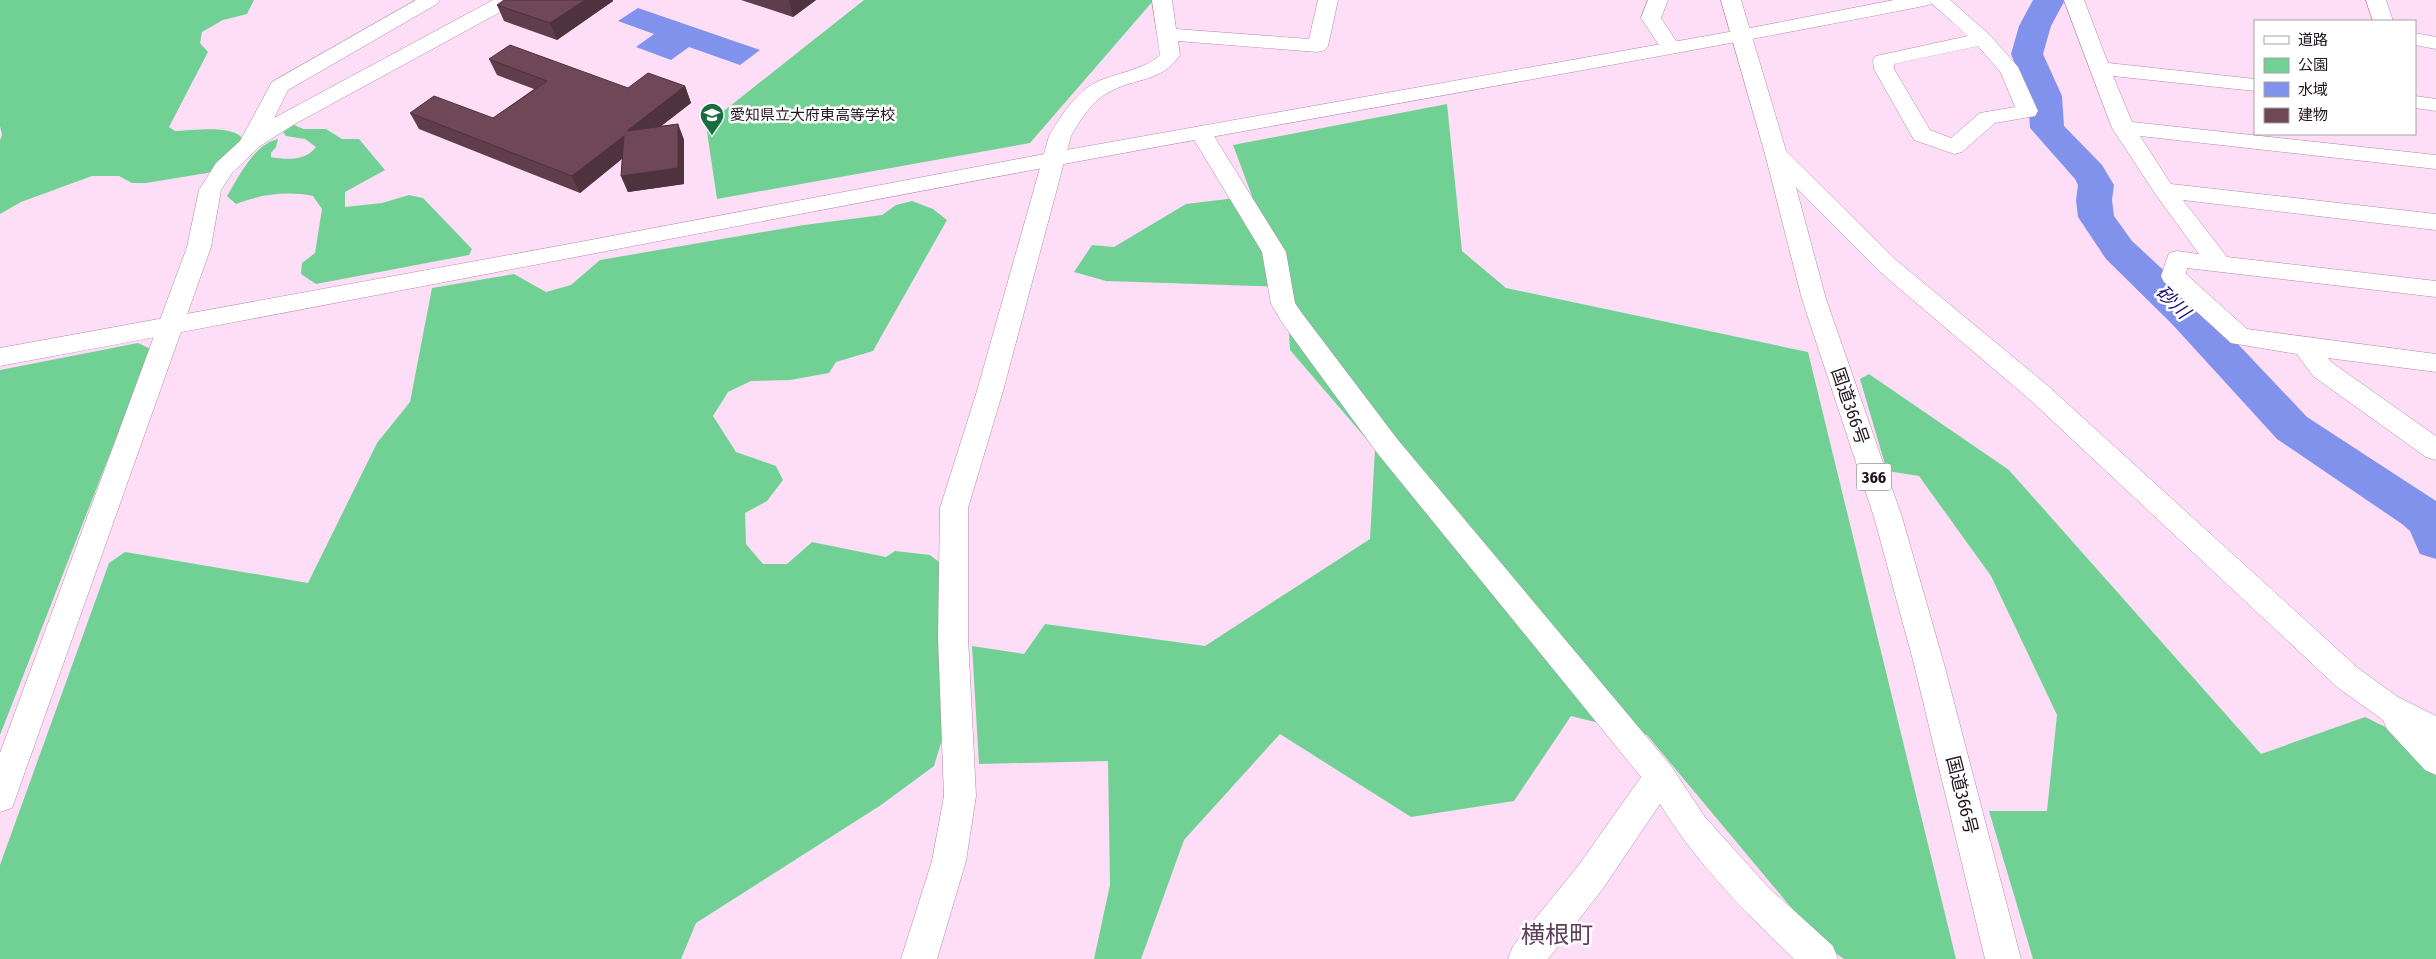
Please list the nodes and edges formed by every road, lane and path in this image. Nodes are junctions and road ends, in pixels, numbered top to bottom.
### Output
1 (430, 0) edge
2 (508, 0) edge
3 (1162, 0) edge
4 (1328, 0) edge
5 (1658, 0) edge
6 (1730, 0) edge
7 (1924, 0) edge
8 (1938, 0) edge
9 (2074, 0) edge
10 (2376, 0) edge
11 (2384, 20) edge
12 (1168, 34) junction
13 (1740, 36) junction
14 (1983, 39) junction
15 (2416, 39) edge
16 (2436, 43) edge
17 (1670, 47) junction
18 (2101, 68) junction
19 (2254, 85) edge
20 (2416, 102) edge
21 (2436, 105) edge
22 (2122, 128) junction
23 (1201, 133) junction
24 (250, 142) junction
25 (1776, 154) junction
26 (1055, 159) junction
27 (2436, 162) edge
28 (2164, 190) junction
29 (2436, 222) edge
30 (2219, 262) junction
31 (2436, 289) edge
32 (170, 326) junction
33 (2305, 346) junction
34 (0, 356) edge
35 (2436, 363) edge
36 (2436, 450) edge
37 (2387, 707) junction
38 (2436, 731) edge
39 (2436, 760) edge
40 (1660, 776) junction
41 (0, 797) edge
42 (919, 959) edge
43 (1526, 959) edge
44 (1820, 959) edge
45 (2003, 959) edge

1 - 24 main road
2 - 24 main road
3 - 12 main road
4 - 12 main road
5 - 17 main road
6 - 13 main road, 国道366号 / 366
7 - 13 main road
8 - 14 main road
9 - 18 main road
10 - 11 main road
12 - 26 main road
13 - 17 main road
13 - 25 main road, 国道366号 / 366
14 - 14 main road
15 - 16 main road
17 - 23 main road
18 - 19 main road
18 - 22 main road
20 - 21 main road
22 - 27 main road
22 - 28 main road
23 - 26 main road
23 - 40 main road
24 - 32 main road
25 - 37 main road
25 - 45 main road, 国道366号 / 366
26 - 32 main road
26 - 42 main road
28 - 29 main road
28 - 30 main road
30 - 31 main road
30 - 33 main road
32 - 34 main road
32 - 41 main road
33 - 35 main road
33 - 36 main road
37 - 38 main road
37 - 39 main road
40 - 43 main road
40 - 44 main road

